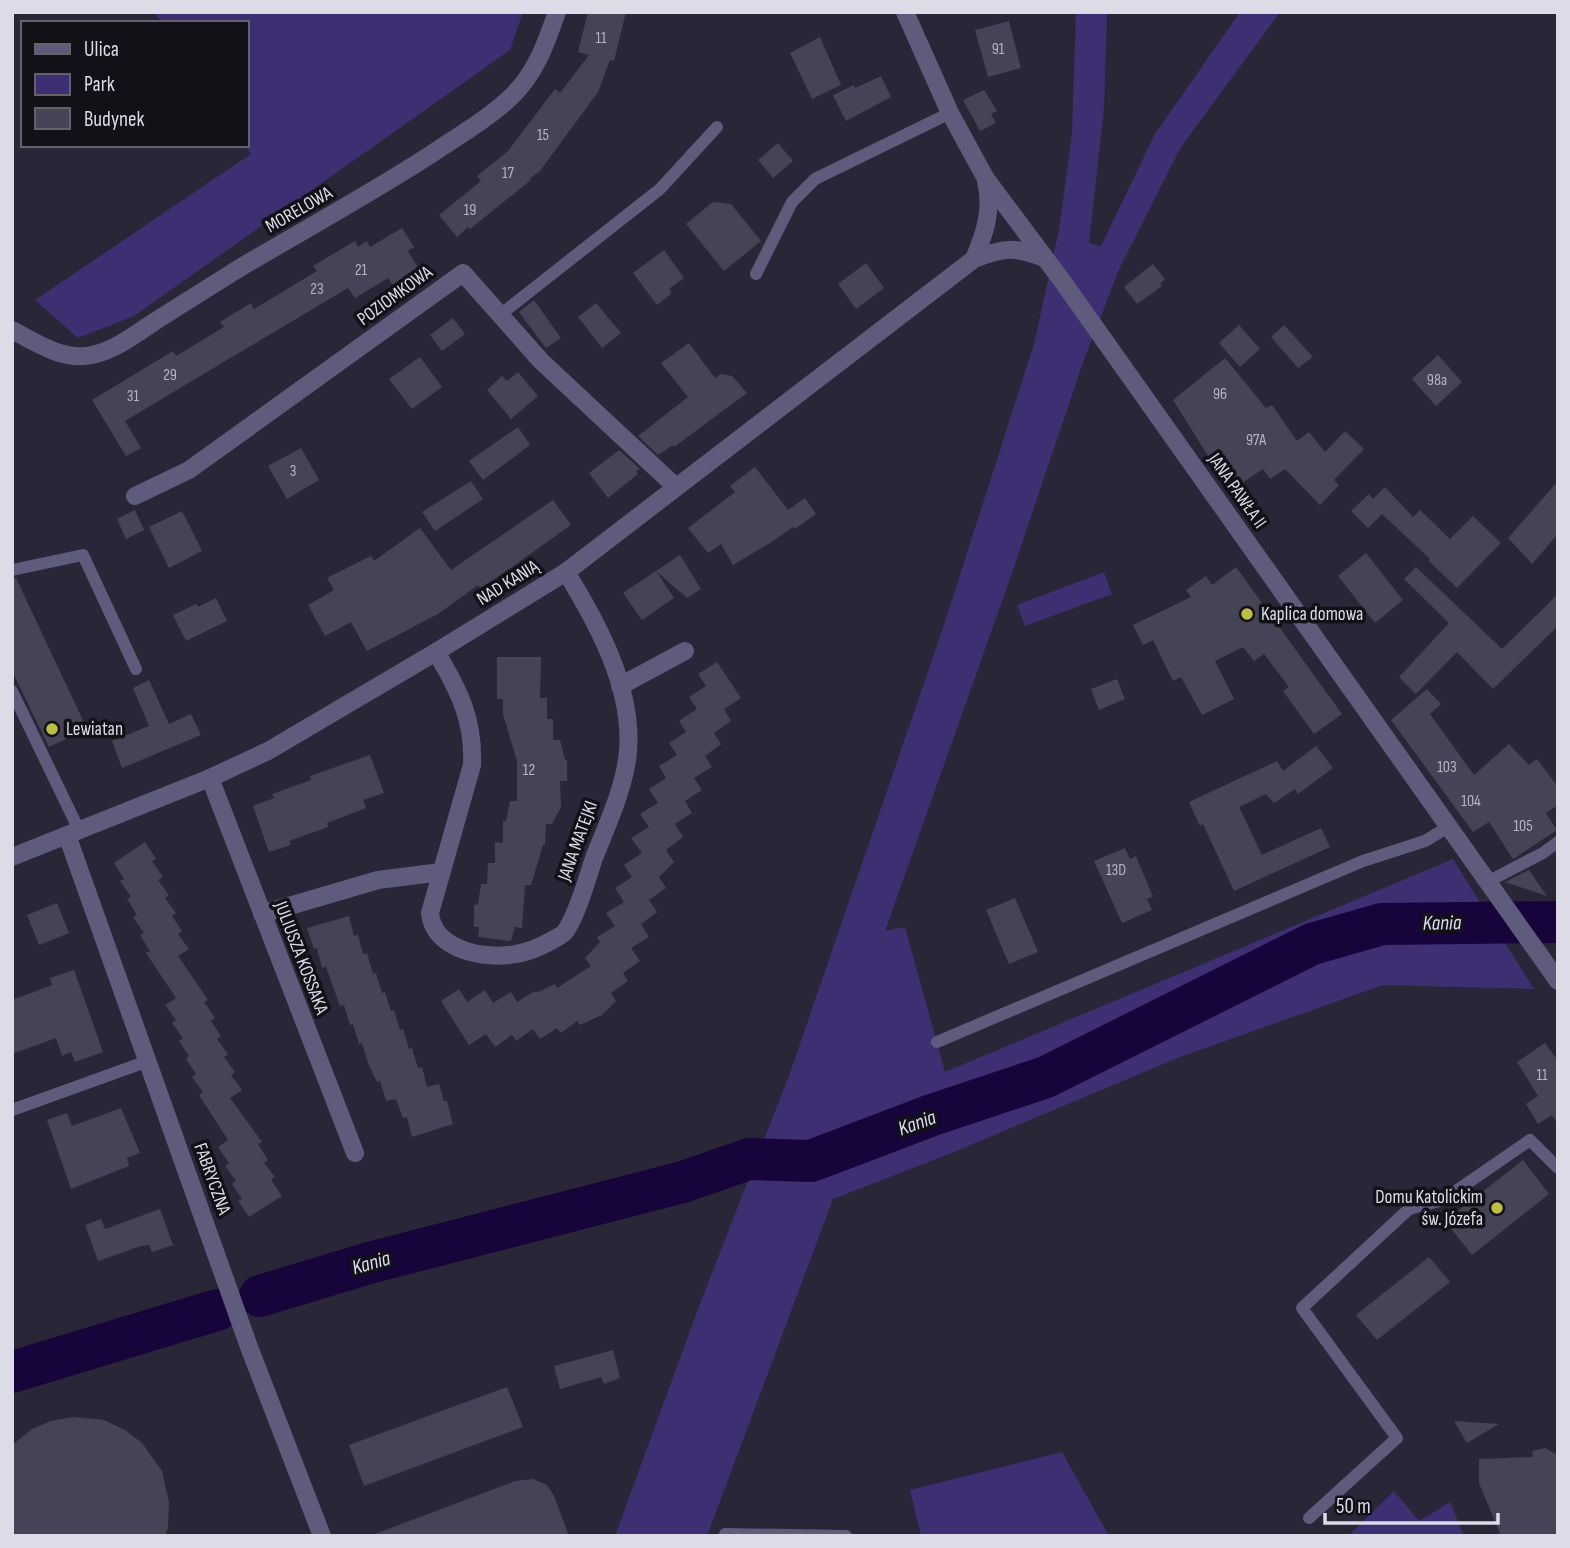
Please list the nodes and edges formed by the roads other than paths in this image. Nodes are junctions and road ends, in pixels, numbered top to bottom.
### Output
1 (557, 12) edge
2 (905, 12) edge
3 (950, 113) junction
4 (717, 127) dead end
5 (986, 179) junction
6 (1044, 258) junction
7 (974, 259) junction
8 (756, 274) dead end
9 (499, 314) junction
10 (12, 330) edge
11 (676, 487) junction
12 (135, 496) dead end
13 (12, 570) edge
14 (566, 572) junction
15 (685, 651) dead end
16 (436, 652) junction
17 (136, 669) dead end
18 (620, 686) junction
19 (12, 691) edge
20 (210, 778) junction
21 (1448, 827) junction
22 (73, 832) junction
23 (1558, 842) edge
24 (12, 857) edge
25 (441, 872) junction
26 (1492, 889) junction
27 (262, 914) junction
28 (1557, 980) edge
29 (937, 1042) dead end
30 (148, 1061) junction
31 (12, 1110) edge
32 (355, 1153) dead end
33 (1558, 1167) edge
34 (1309, 1518) dead end
35 (725, 1534) dead end
36 (322, 1536) edge
37 (846, 1536) edge

1 - 10 street, MORELOWA
2 - 3 street, JANA PAWŁA II
3 - 5 street, JANA PAWŁA II
3 - 8 lane
4 - 9 lane
5 - 6 street, JANA PAWŁA II
5 - 7 street
6 - 7 street, NAD KANIĄ
6 - 21 street, JANA PAWŁA II
7 - 11 street, NAD KANIĄ
9 - 11 street, POZIOMKOWA
9 - 12 street, POZIOMKOWA
11 - 14 street, NAD KANIĄ
13 - 17 lane
14 - 16 street, NAD KANIĄ
14 - 18 street, JANA MATEJKI
15 - 18 street
16 - 20 street, NAD KANIĄ
16 - 25 street, JANA MATEJKI
18 - 25 street, JANA MATEJKI
19 - 22 lane
20 - 22 street, NAD KANIĄ
20 - 27 street, JULIUSZA KOSSAKA
21 - 26 street, JANA PAWŁA II
21 - 29 lane
22 - 24 street, NAD KANIĄ
22 - 30 street, FABRYCZNA
23 - 26 lane
25 - 27 street
26 - 28 street, JANA PAWŁA II
27 - 32 street, JULIUSZA KOSSAKA
30 - 31 lane
30 - 36 street, FABRYCZNA
33 - 34 lane
35 - 37 lane

